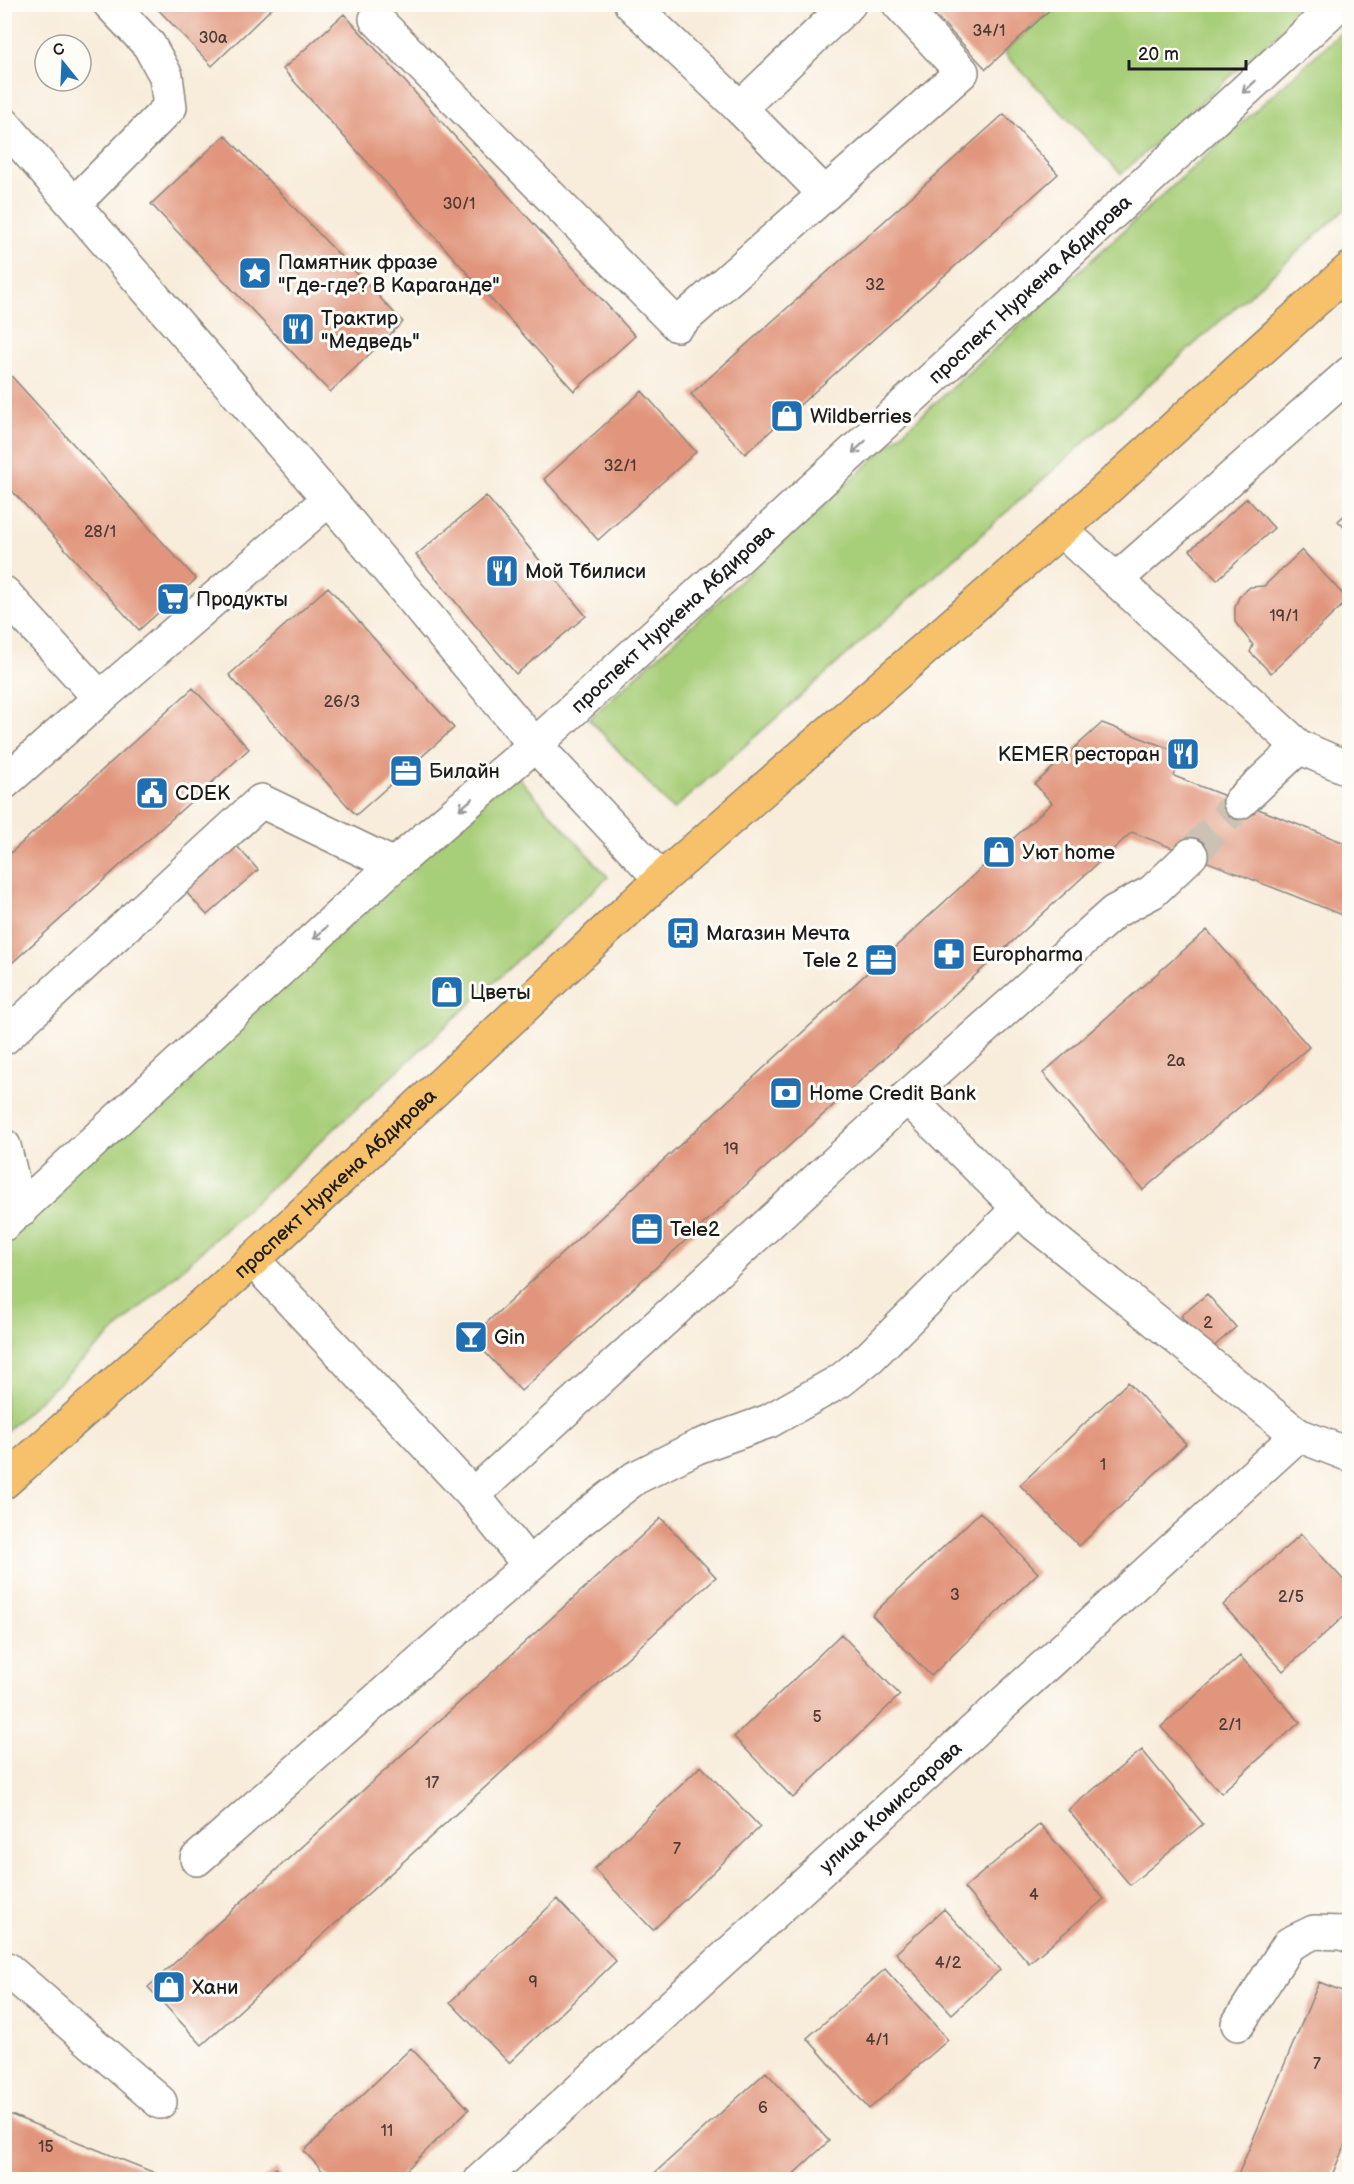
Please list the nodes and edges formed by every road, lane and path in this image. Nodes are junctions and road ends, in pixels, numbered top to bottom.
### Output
1 (110, 4) edge
2 (631, 4) edge
3 (849, 4) edge
4 (898, 4) edge
5 (1338, 4) edge
6 (376, 19) dead end
7 (740, 108) junction
8 (4, 124) edge
9 (825, 194) junction
10 (74, 204) junction
11 (1350, 269) edge
12 (1350, 373) edge
13 (329, 499) junction
14 (1061, 530) junction
15 (1117, 579) junction
16 (4, 592) edge
17 (100, 698) junction
18 (535, 745) junction
19 (1299, 747) junction
20 (1350, 769) edge
21 (4, 783) edge
22 (1240, 802) tunnel mouth
23 (1191, 855) tunnel mouth
24 (394, 865) junction
25 (661, 879) junction
26 (4, 1038) edge
27 (907, 1097) junction
28 (4, 1146) edge
29 (1019, 1208) junction
30 (12, 1218) edge
31 (254, 1260) junction
32 (1298, 1435) junction
33 (1350, 1455) edge
34 (4, 1482) edge
35 (473, 1495) junction
36 (529, 1565) junction
37 (197, 1859) dead end
38 (1350, 1936) edge
39 (5, 1971) edge
40 (1238, 2024) dead end
41 (160, 2102) dead end
42 (481, 2180) edge

1 - 10 street
2 - 7 street
3 - 7 street
4 - 9 street
5 -> 18 street, проспект Нуркена Абдирова
6 - 9 street
7 - 9 street
8 - 10 street
10 - 13 street
11 - 14 main road, проспект Нуркена Абдирова
12 - 15 street
13 - 17 street
13 - 18 street
14 - 15 street
14 - 25 main road, проспект Нуркена Абдирова
15 - 19 street
16 - 17 street
17 - 21 street
18 -> 24 street, проспект Нуркена Абдирова
18 - 25 street
19 - 20 street
19 - 22 street
23 - 27 street
24 - 26 street
24 -> 30 street, проспект Нуркена Абдирова
25 - 31 main road, проспект Нуркена Абдирова
27 - 29 street
27 - 35 street
28 - 30 street
29 - 32 street
29 - 36 street
31 - 34 main road, проспект Нуркена Абдирова
31 - 35 street
32 - 33 street
32 - 42 street, улица Комиссарова
35 - 36 street
36 - 37 street
38 - 40 street
39 - 41 street

